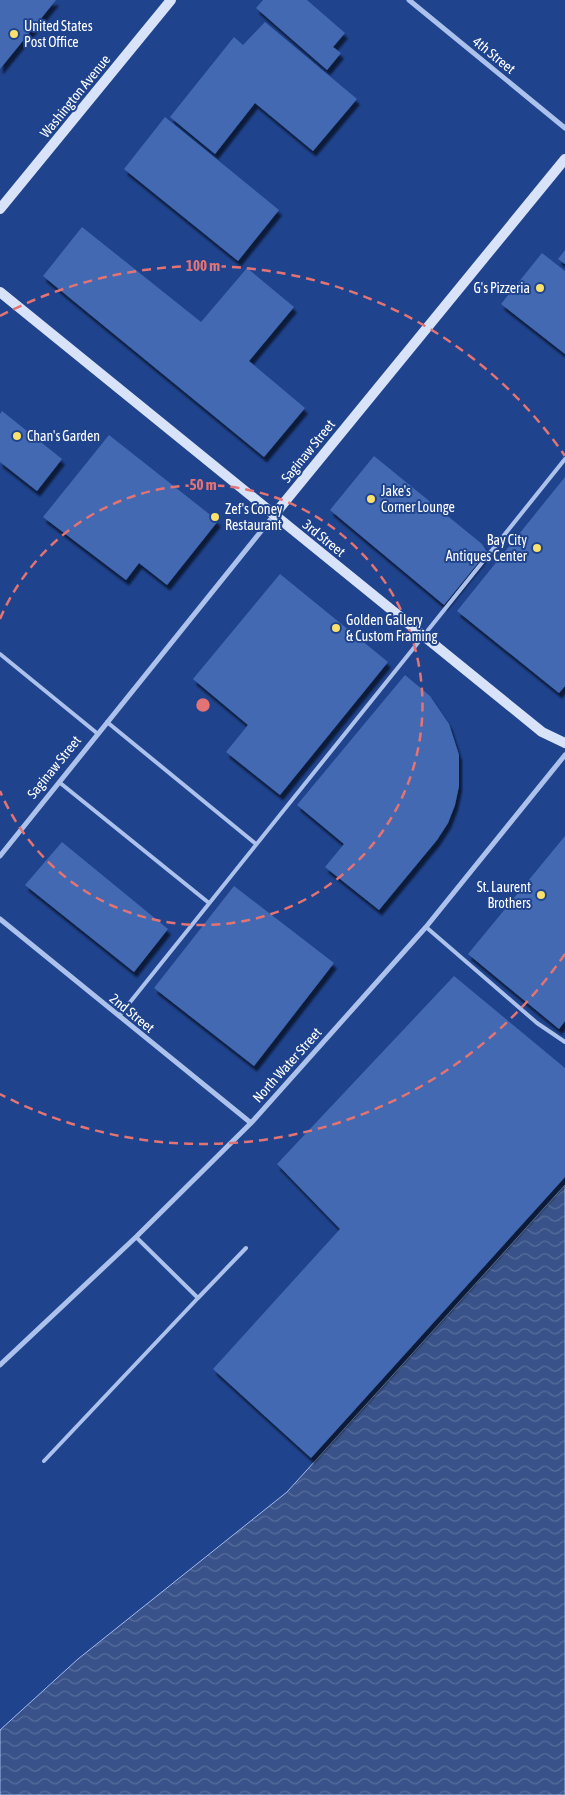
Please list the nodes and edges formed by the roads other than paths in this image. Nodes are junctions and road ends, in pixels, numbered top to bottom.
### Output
1 (171, 0) edge
2 (409, 0) edge
3 (565, 128) edge
4 (565, 159) edge
5 (0, 209) edge
6 (0, 292) edge
7 (565, 459) edge
8 (274, 515) junction
9 (423, 636) junction
10 (0, 654) edge
11 (107, 722) junction
12 (98, 734) junction
13 (565, 743) edge
14 (565, 755) edge
15 (59, 782) junction
16 (256, 844) junction
17 (0, 856) edge
18 (209, 903) junction
19 (0, 919) edge
20 (426, 926) junction
21 (119, 1016) junction
22 (565, 1042) edge
23 (250, 1123) junction
24 (136, 1236) junction
25 (246, 1248) dead end
26 (198, 1298) junction
27 (0, 1365) edge
28 (44, 1461) dead end

1 - 5 street, Washington Avenue
2 - 3 street, 4th Street
4 - 8 street, Saginaw Street
6 - 8 street, 3rd Street
7 - 9 lane
8 - 9 street, 3rd Street
8 - 11 street, Saginaw Street
9 - 13 street, 3rd Street
9 - 16 lane
10 - 12 lane
11 - 12 street, Saginaw Street
11 - 16 lane
12 - 15 street, Saginaw Street
14 - 20 street, North Water Street
15 - 17 street, Saginaw Street
15 - 18 lane
16 - 18 lane
18 - 21 lane
19 - 21 street, 2nd Street
20 - 22 lane
20 - 23 street, North Water Street
21 - 23 street, 2nd Street
23 - 24 street, North Water Street
24 - 26 lane
24 - 27 street, North Water Street
25 - 26 lane
26 - 28 lane

